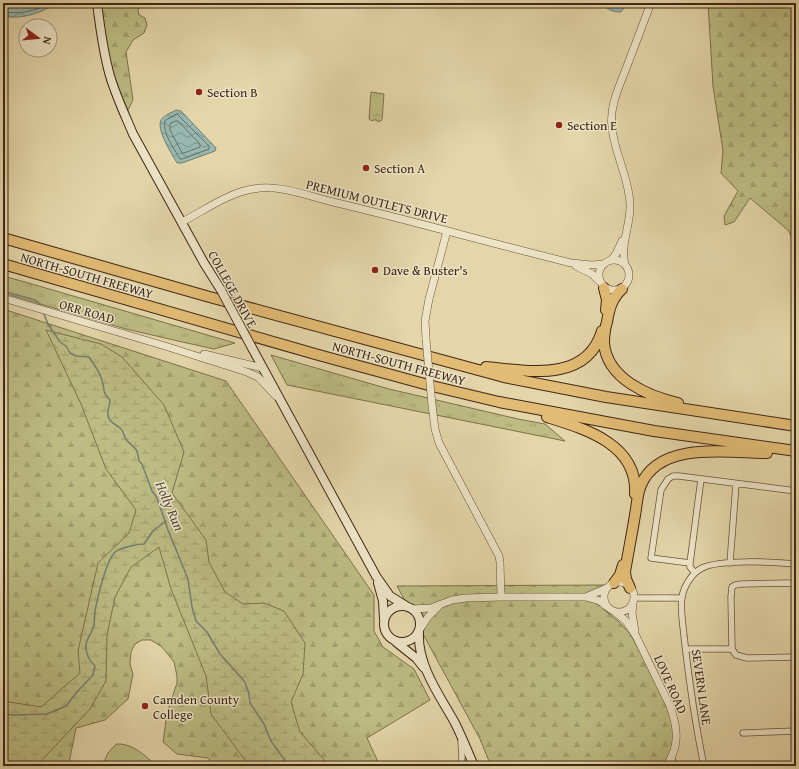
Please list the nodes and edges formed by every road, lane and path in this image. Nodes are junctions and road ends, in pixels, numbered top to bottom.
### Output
1 (97, 3) edge
2 (651, 3) edge
3 (182, 222) junction
4 (627, 228) junction
5 (447, 231) junction
6 (3, 238) edge
7 (611, 260) junction
8 (571, 263) junction
9 (3, 264) edge
10 (604, 264) junction
11 (625, 264) junction
12 (602, 284) junction
13 (622, 289) junction
14 (3, 298) edge
15 (165, 346) junction
16 (454, 363) junction
17 (264, 368) junction
18 (499, 402) junction
19 (283, 403) junction
20 (734, 417) junction
21 (796, 426) edge
22 (796, 452) edge
23 (702, 479) junction
24 (736, 484) junction
25 (796, 491) edge
26 (690, 563) junction
27 (730, 563) junction
28 (796, 564) edge
29 (694, 573) junction
30 (376, 576) junction
31 (796, 585) edge
32 (610, 586) junction
33 (630, 588) junction
34 (501, 597) junction
35 (586, 597) junction
36 (682, 598) junction
37 (634, 600) junction
38 (440, 606) junction
39 (606, 606) junction
40 (409, 608) junction
41 (615, 612) junction
42 (384, 623) junction
43 (420, 630) junction
44 (636, 636) junction
45 (395, 641) junction
46 (732, 649) junction
47 (686, 650) junction
48 (796, 657) edge
49 (426, 670) junction
50 (796, 731) edge
51 (743, 734) dead end
52 (460, 735) junction
53 (671, 759) junction
54 (461, 766) edge
55 (468, 766) edge
56 (474, 766) edge
57 (666, 766) edge
58 (677, 766) edge
59 (704, 766) edge

1 - 3 main road, COLLEGE DRIVE
2 - 4 street
3 - 5 street, PREMIUM OUTLETS DRIVE
3 - 17 main road, COLLEGE DRIVE, bridge
4 - 7 street
4 - 11 street
5 - 8 street, PREMIUM OUTLETS DRIVE
5 - 34 street, bridge
6 - 16 highway, NORTH-SOUTH FREEWAY
7 - 10 street
7 - 11 street
8 - 10 street, PREMIUM OUTLETS DRIVE
8 - 12 street, PREMIUM OUTLETS DRIVE
9 - 18 highway, NORTH-SOUTH FREEWAY
10 - 12 street
11 - 13 street
12 - 13 street
12 - 16 highway
13 - 20 highway
14 - 15 street, ORR ROAD
15 - 17 street, ORR ROAD
15 - 19 street, ORR ROAD
16 - 20 highway, NORTH-SOUTH FREEWAY
17 - 19 main road, COLLEGE DRIVE
18 - 22 highway, NORTH-SOUTH FREEWAY
18 - 32 highway
19 - 30 main road, COLLEGE DRIVE
20 - 21 highway, NORTH-SOUTH FREEWAY
22 - 33 highway
23 - 24 street
23 - 26 street
23 - 26 street
24 - 25 street
24 - 27 street
26 - 29 street
27 - 28 street
27 - 29 street
29 - 36 street, SEVERN LANE
30 - 40 main road, COLLEGE DRIVE
30 - 42 main road, COLLEGE DRIVE
31 - 46 street
32 - 33 street
32 - 35 street
32 - 39 street
33 - 37 street
34 - 35 street
34 - 38 street
35 - 39 street
36 - 37 street
36 - 47 street, SEVERN LANE
37 - 41 street
37 - 44 street, LOVE ROAD
38 - 40 street
38 - 43 street
39 - 41 street
40 - 42 main road
40 - 43 main road
41 - 44 street, LOVE ROAD
42 - 45 main road
43 - 45 main road
43 - 49 main road
44 - 53 street, LOVE ROAD
45 - 49 main road
46 - 47 street
46 - 48 street
47 - 59 street, SEVERN LANE
49 - 52 main road
50 - 51 street
52 - 54 street
52 - 55 main road
52 - 56 main road
53 - 57 street, LOVE ROAD
53 - 58 street

